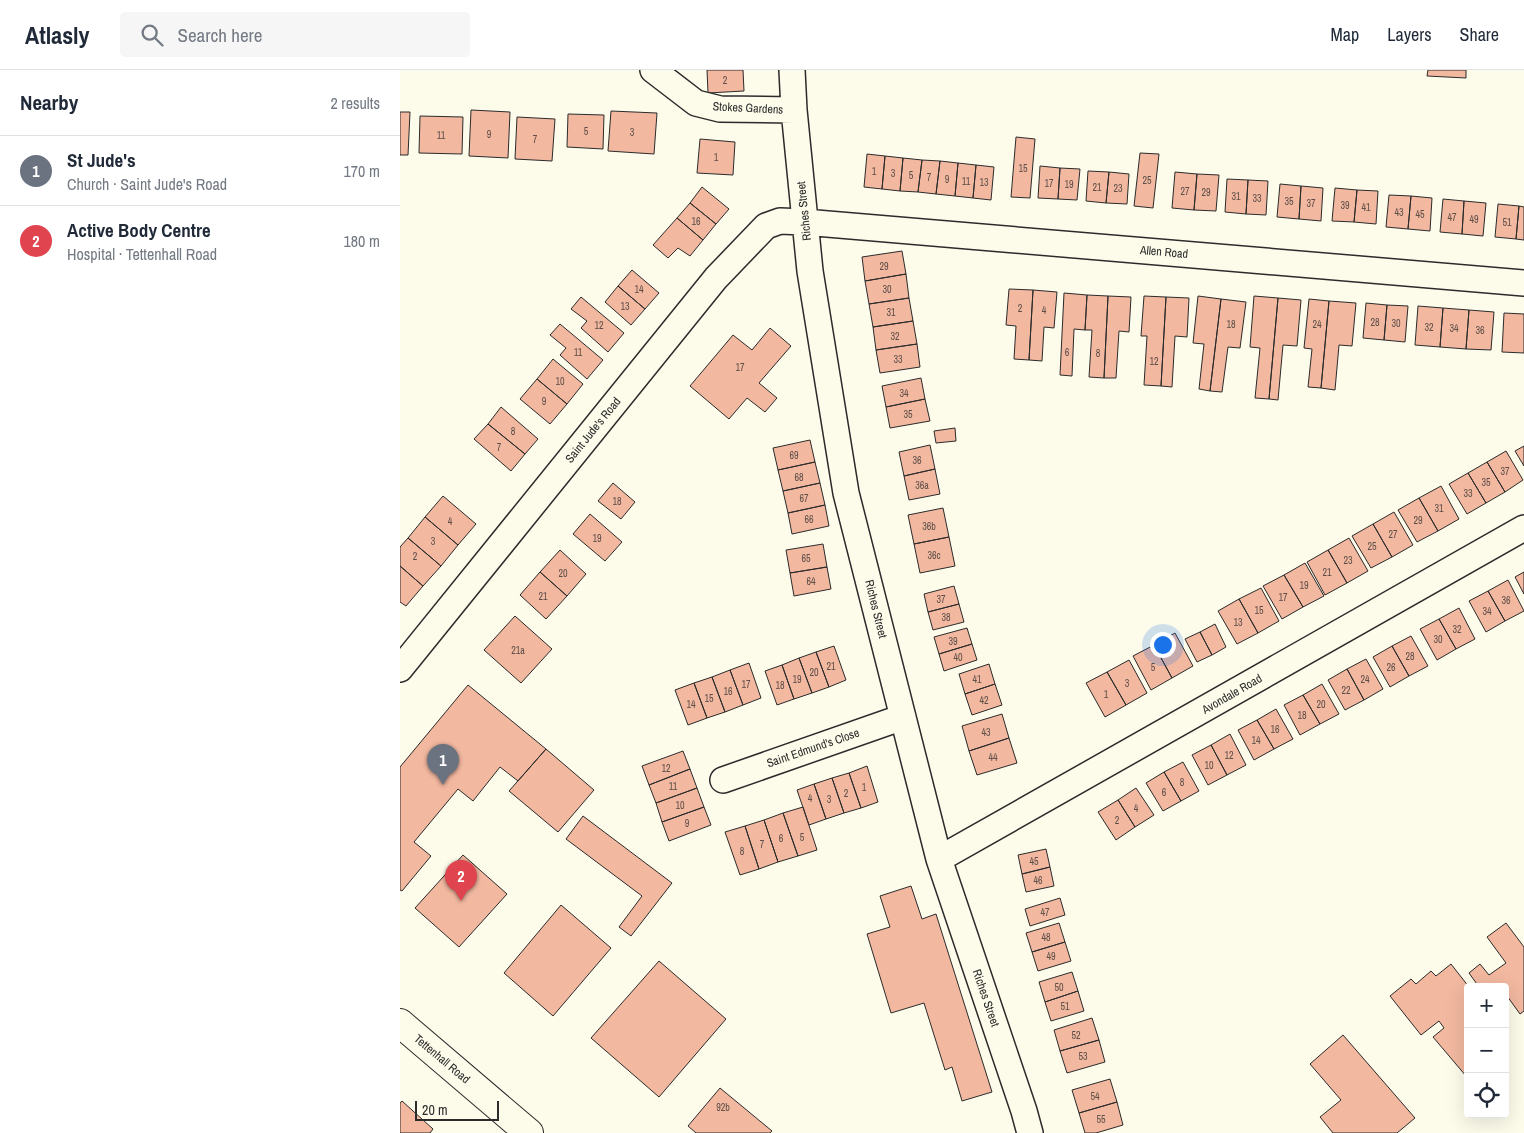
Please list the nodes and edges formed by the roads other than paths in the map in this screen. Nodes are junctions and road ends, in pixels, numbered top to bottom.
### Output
1 (653, 70) edge
2 (792, 70) edge
3 (794, 110) junction
4 (804, 222) junction
5 (1524, 283) edge
6 (1524, 528) edge
7 (400, 668) edge
8 (903, 716) junction
9 (722, 780) dead end
10 (940, 859) junction
11 (400, 1023) edge
12 (529, 1133) edge
13 (1030, 1133) edge

1 - 3 street, Stokes Gardens
2 - 3 street, Riches Street
3 - 4 street, Riches Street
4 - 5 street, Allen Road
4 - 7 street, Saint Jude's Road
4 - 8 street, Riches Street
6 - 10 street, Avondale Road
8 - 9 street, Saint Edmund's Close
8 - 10 street, Riches Street
10 - 13 street, Riches Street
11 - 12 highway, Tettenhall Road

